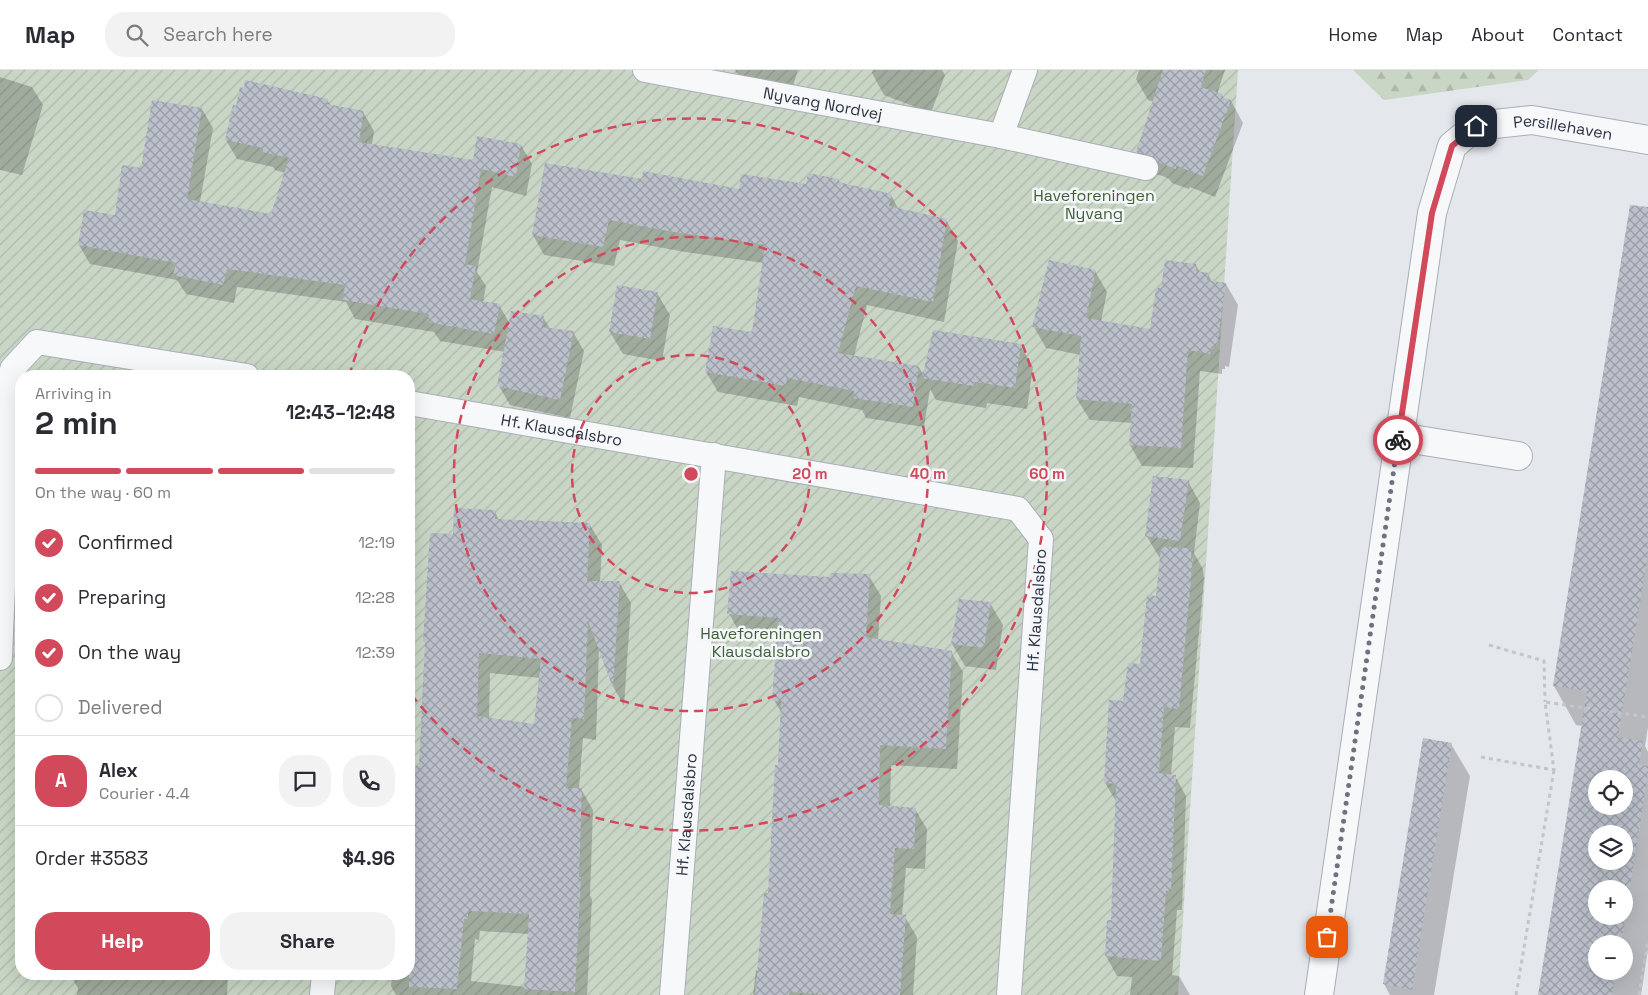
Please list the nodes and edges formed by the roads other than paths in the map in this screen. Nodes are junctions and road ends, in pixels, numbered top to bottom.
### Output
1 (645, 70) edge
2 (1025, 70) edge
3 (1001, 136) junction
4 (1648, 140) edge
5 (1146, 168) dead end
6 (210, 370) edge
7 (415, 404) edge
8 (1399, 437) junction
9 (714, 455) junction
10 (1518, 456) dead end
11 (0, 658) edge
12 (323, 980) edge
13 (322, 995) edge
14 (672, 995) edge
15 (1009, 995) edge
16 (1319, 995) edge

1 - 3 lane, Nyvang Nordvej
2 - 3 lane
3 - 5 lane, Nyvang Nordvej
4 - 8 street, Persillehaven
6 - 11 lane
7 - 9 lane, Hf. Klausdalsbro
8 - 10 street
8 - 16 street
9 - 14 lane, Hf. Klausdalsbro
9 - 15 lane, Hf. Klausdalsbro
12 - 13 lane

